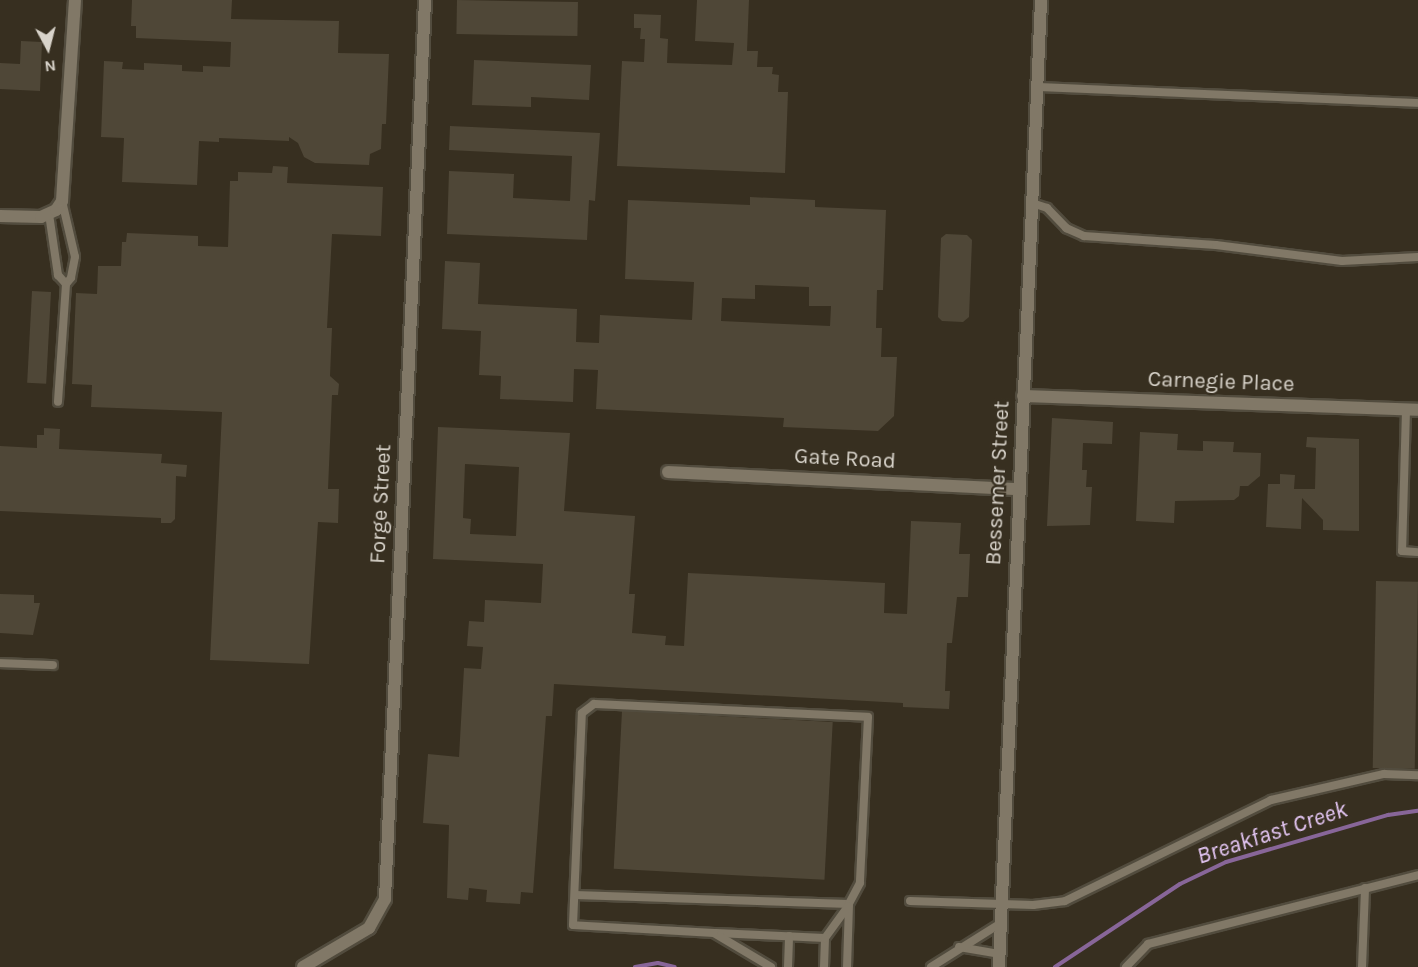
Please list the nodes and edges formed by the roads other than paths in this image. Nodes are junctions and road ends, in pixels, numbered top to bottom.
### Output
1 (75, 0) edge
2 (425, 0) edge
3 (1041, 0) edge
4 (1037, 87) junction
5 (1418, 104) edge
6 (62, 201) junction
7 (1032, 203) junction
8 (49, 214) junction
9 (0, 216) edge
10 (1418, 257) edge
11 (66, 284) junction
12 (1023, 396) junction
13 (58, 402) dead end
14 (1412, 410) edge
15 (668, 472) dead end
16 (1019, 489) junction
17 (1418, 552) edge
18 (0, 663) edge
19 (53, 665) dead end
20 (1418, 776) edge
21 (1418, 875) edge
22 (1365, 888) junction
23 (575, 895) junction
24 (910, 902) dead end
25 (849, 904) junction
26 (1002, 904) junction
27 (1001, 923) junction
28 (714, 933) junction
29 (789, 936) junction
30 (825, 938) junction
31 (959, 947) junction
32 (1000, 954) junction
33 (303, 967) edge
34 (771, 967) edge
35 (788, 967) edge
36 (824, 967) edge
37 (847, 967) edge
38 (931, 967) edge
39 (999, 967) edge
40 (1126, 967) edge
41 (1362, 967) edge

1 - 6 street
2 - 33 street, Forge Street
3 - 4 street, Bessemer Street
4 - 5 lane
4 - 7 street, Bessemer Street
6 - 8 street
6 - 11 lane
7 - 10 lane
7 - 12 street, Bessemer Street
8 - 9 street
8 - 11 lane
11 - 13 lane
12 - 14 street, Carnegie Place
12 - 16 street, Bessemer Street
14 - 17 lane
15 - 16 street, Gate Road
16 - 26 street, Bessemer Street
18 - 19 lane
20 - 26 lane
21 - 22 lane
22 - 40 lane
22 - 41 lane
23 - 25 lane
23 - 25 lane
23 - 28 lane
24 - 26 lane
25 - 30 lane
25 - 37 lane
26 - 27 street, Bessemer Street
27 - 31 lane
27 - 32 street, Bessemer Street
28 - 29 lane
28 - 34 lane
29 - 30 lane
29 - 35 lane
30 - 36 lane
31 - 32 lane
31 - 38 lane
32 - 39 street, Bessemer Street

